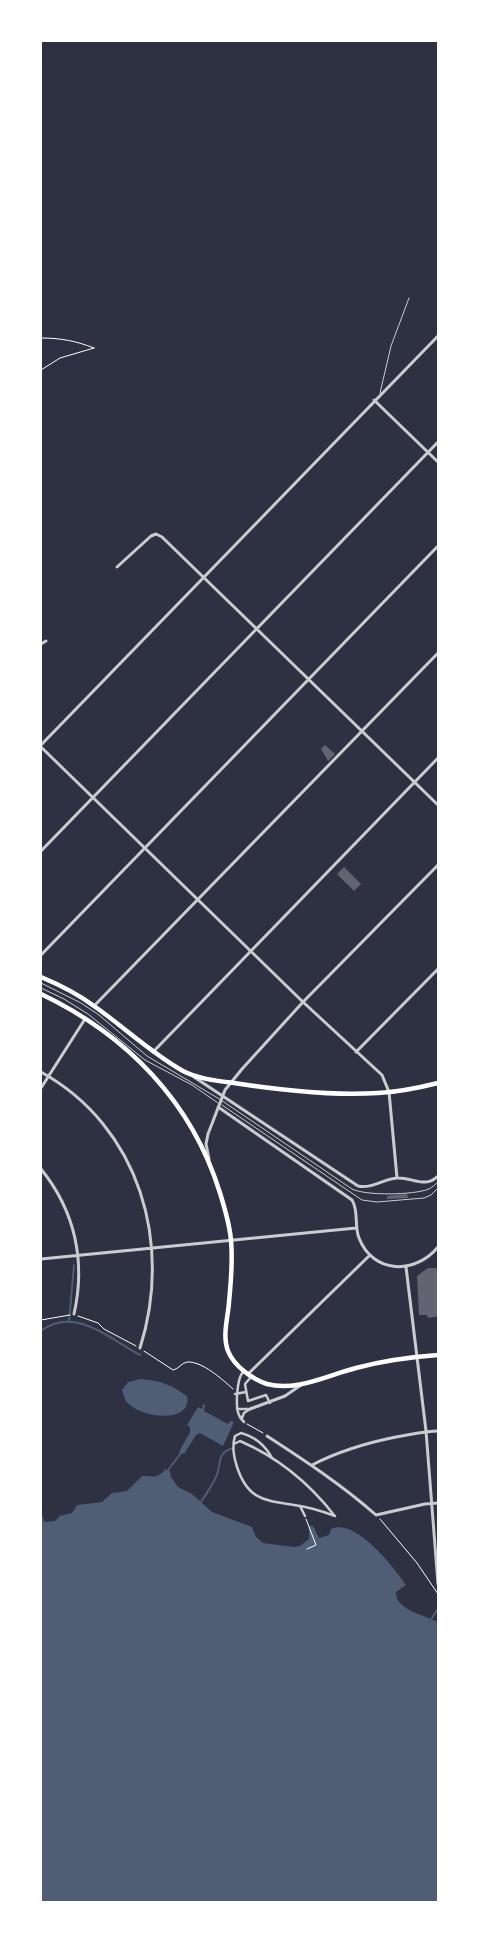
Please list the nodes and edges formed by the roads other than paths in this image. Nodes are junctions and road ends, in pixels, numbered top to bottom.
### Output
1 (409, 298) dead end
2 (438, 336) edge
3 (380, 394) junction
4 (374, 400) junction
5 (438, 442) edge
6 (428, 452) junction
7 (438, 462) edge
8 (438, 546) edge
9 (117, 567) dead end
10 (204, 577) junction
11 (256, 627) junction
12 (46, 641) dead end
13 (41, 644) edge
14 (438, 653) edge
15 (309, 679) junction
16 (363, 731) junction
17 (41, 746) edge
18 (438, 758) edge
19 (414, 782) junction
20 (93, 798) junction
21 (438, 805) edge
22 (145, 847) junction
23 (41, 851) edge
24 (438, 865) edge
25 (197, 899) junction
26 (251, 951) junction
27 (41, 955) edge
28 (438, 969) edge
29 (41, 977) edge
30 (41, 983) edge
31 (41, 988) edge
32 (41, 994) edge
33 (304, 1002) junction
34 (94, 1006) junction
35 (85, 1018) junction
36 (153, 1052) junction
37 (356, 1052) junction
38 (41, 1072) edge
39 (187, 1073) junction
40 (49, 1076) junction
41 (437, 1082) edge
42 (231, 1083) junction
43 (41, 1088) edge
44 (389, 1092) junction
45 (220, 1101) junction
46 (209, 1160) junction
47 (41, 1169) edge
48 (438, 1176) edge
49 (397, 1178) junction
50 (438, 1182) edge
51 (438, 1188) edge
52 (356, 1228) junction
53 (231, 1240) junction
54 (438, 1247) edge
55 (153, 1248) junction
56 (78, 1255) junction
57 (370, 1255) junction
58 (41, 1259) edge
59 (406, 1267) junction
60 (74, 1314) road end
61 (140, 1348) road end
62 (438, 1355) edge
63 (416, 1357) junction
64 (248, 1374) junction
65 (238, 1384) junction
66 (245, 1384) junction
67 (302, 1384) junction
68 (246, 1392) junction
69 (237, 1394) junction
70 (252, 1400) junction
71 (270, 1403) junction
72 (254, 1406) junction
73 (238, 1409) junction
74 (250, 1409) junction
75 (426, 1431) junction
76 (438, 1431) edge
77 (245, 1434) junction
78 (267, 1436) road end
79 (234, 1444) junction
80 (251, 1446) junction
81 (272, 1458) junction
82 (312, 1465) junction
83 (433, 1503) junction
84 (438, 1503) edge
85 (300, 1506) junction
86 (305, 1516) road end
87 (438, 1579) edge
88 (438, 1584) edge

1 - 3 lane
2 - 3 street
3 - 4 street
4 - 6 street
4 - 10 street
5 - 6 street
6 - 7 street
6 - 11 street
8 - 15 street
9 - 10 street
10 - 11 street
10 - 17 street
11 - 15 street
11 - 20 street
12 - 13 street
14 - 16 street
15 - 16 street
15 - 22 street
16 - 19 street
16 - 25 street
17 - 20 street
18 - 19 street
19 - 21 street
19 - 26 street
20 - 22 street
20 - 23 street
22 - 25 street
22 - 27 street
24 - 33 street
25 - 26 street
25 - 34 street
26 - 33 street
26 - 36 street
28 - 37 street
29 - 34 main road
30 - 45 lane
31 - 45 lane
32 - 35 main road
33 - 37 street
33 - 42 street
34 - 36 main road
35 - 40 street
35 - 46 main road
36 - 39 main road
37 - 44 street
38 - 40 street
39 - 42 main road
39 - 45 street
40 - 43 street
40 - 55 street
41 - 44 main road
42 - 44 main road
42 - 45 street
44 - 49 street
45 - 46 street
45 - 49 street
45 - 50 lane
45 - 51 lane
45 - 52 street
46 - 53 main road
47 - 56 street
48 - 49 street
52 - 53 street
52 - 57 street
53 - 55 street
53 - 64 main road
54 - 59 street
55 - 56 street
55 - 61 street
56 - 58 street
56 - 60 street
57 - 59 street
57 - 64 street
59 - 63 street
62 - 63 main road
63 - 67 main road
63 - 75 street
64 - 65 street
64 - 66 street
64 - 67 main road
65 - 66 street
65 - 69 street
66 - 68 street
67 - 71 street
68 - 69 street
68 - 70 street
69 - 73 street
70 - 71 street
70 - 72 street
71 - 72 street
72 - 74 street
73 - 74 street
73 - 74 street
75 - 76 street
75 - 82 street
75 - 83 street
77 - 79 street
77 - 80 street
77 - 81 street
78 - 82 street
79 - 80 street
79 - 85 street
80 - 81 street
81 - 85 street
82 - 83 street
83 - 84 street
83 - 87 street
85 - 86 street
87 - 88 street

